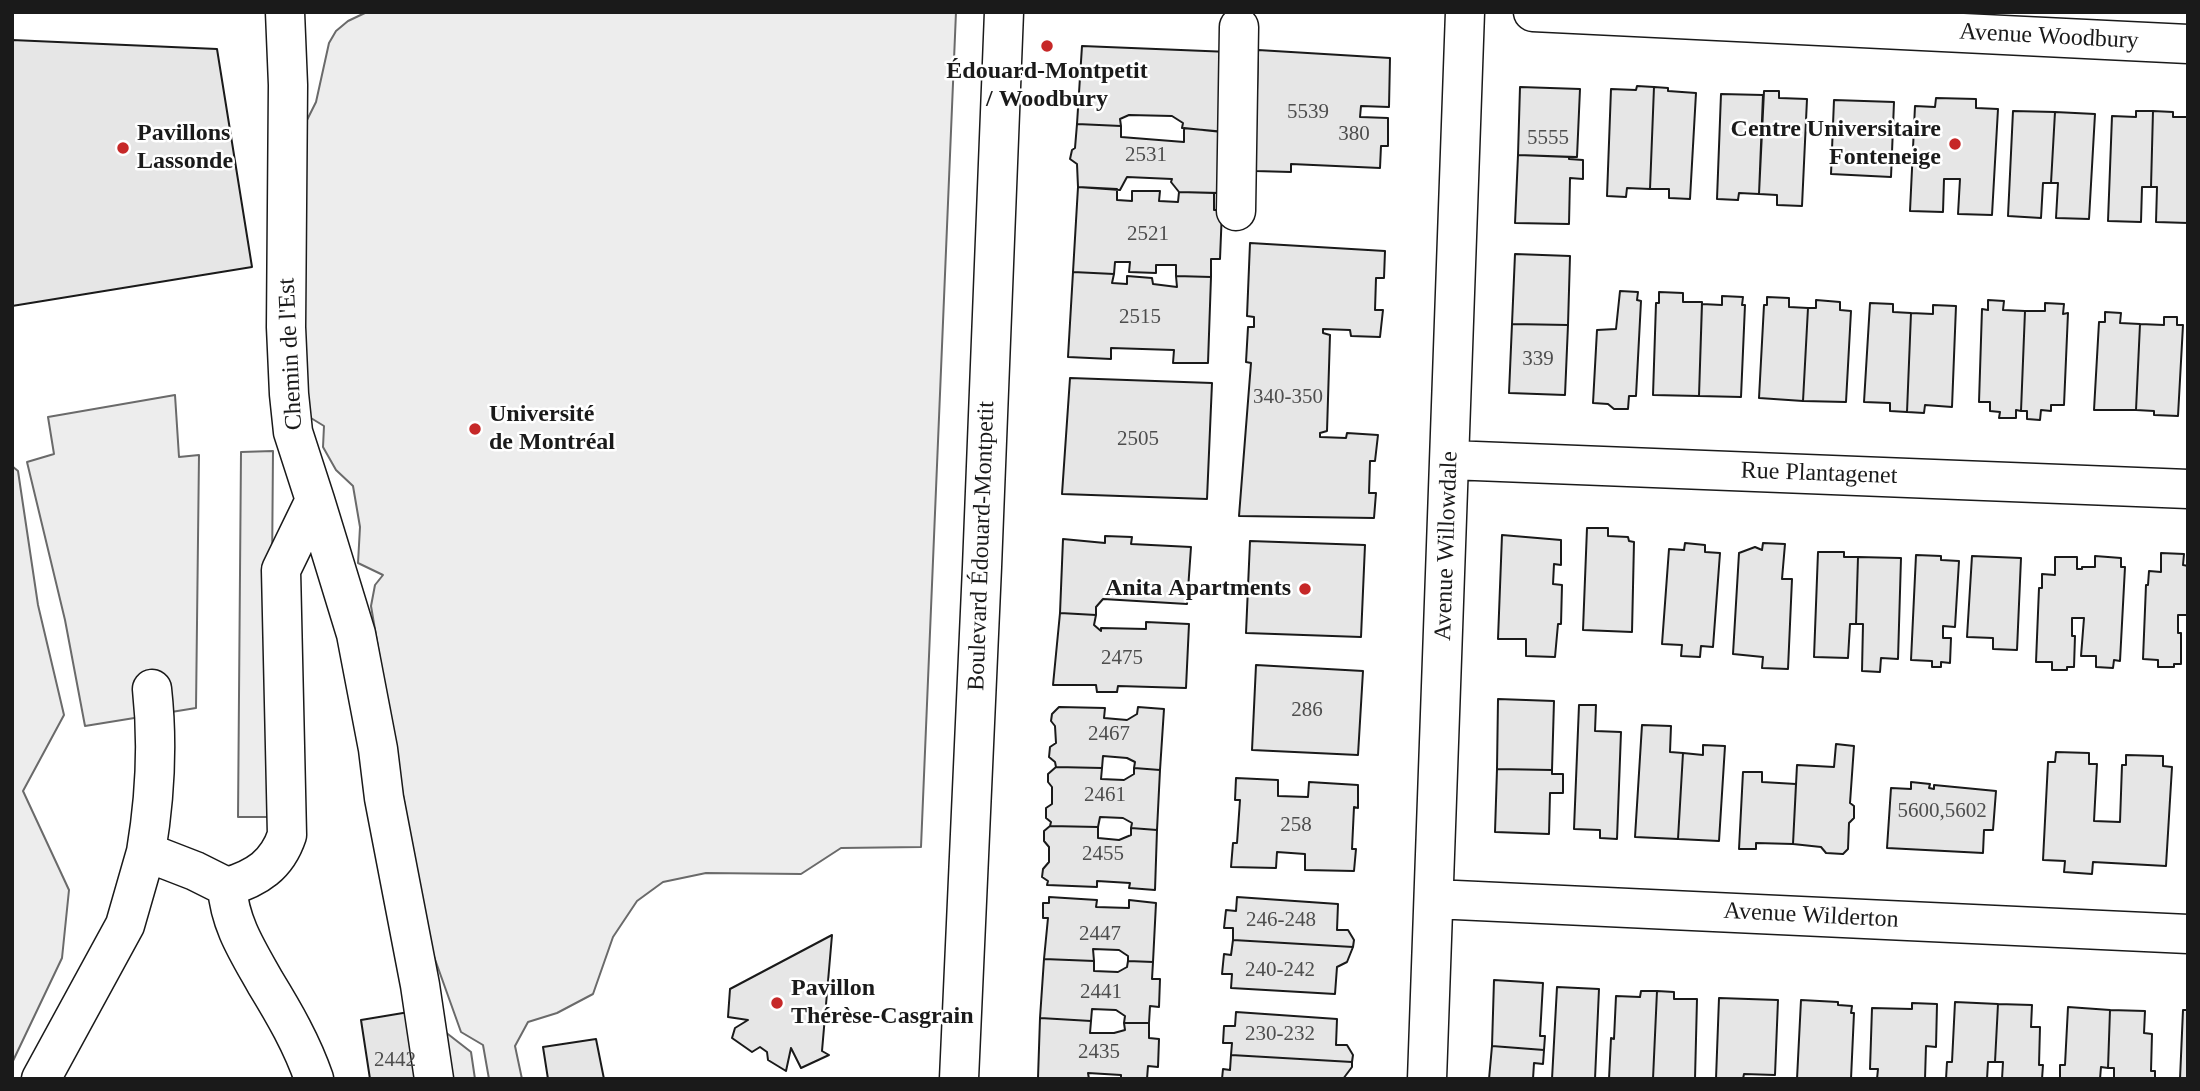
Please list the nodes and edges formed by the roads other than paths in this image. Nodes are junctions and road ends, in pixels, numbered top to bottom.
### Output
1 (285, 12) edge
2 (1004, 12) edge
3 (1465, 12) edge
4 (1533, 12) edge
5 (1239, 27) dead end
6 (2188, 44) edge
7 (1236, 211) dead end
8 (1450, 460) junction
9 (2188, 489) edge
10 (315, 500) junction
11 (152, 689) dead end
12 (146, 852) junction
13 (228, 887) junction
14 (1434, 899) junction
15 (2188, 934) edge
16 (41, 1079) edge
17 (314, 1079) edge
18 (434, 1079) edge
19 (959, 1079) edge
20 (1427, 1079) edge

1 - 10 street, Chemin de l'Est
2 - 19 street, Boulevard Édouard-Montpetit
3 - 8 street, Avenue Willowdale
4 - 6 street, Avenue Woodbury
5 - 7 street
8 - 9 street, Rue Plantagenet
8 - 14 street, Avenue Willowdale
10 - 13 street
10 - 18 street, Chemin de l'Est
11 - 12 street
12 - 13 street
12 - 16 street
13 - 17 street
14 - 15 street, Avenue Wilderton
14 - 20 street, Avenue Willowdale

